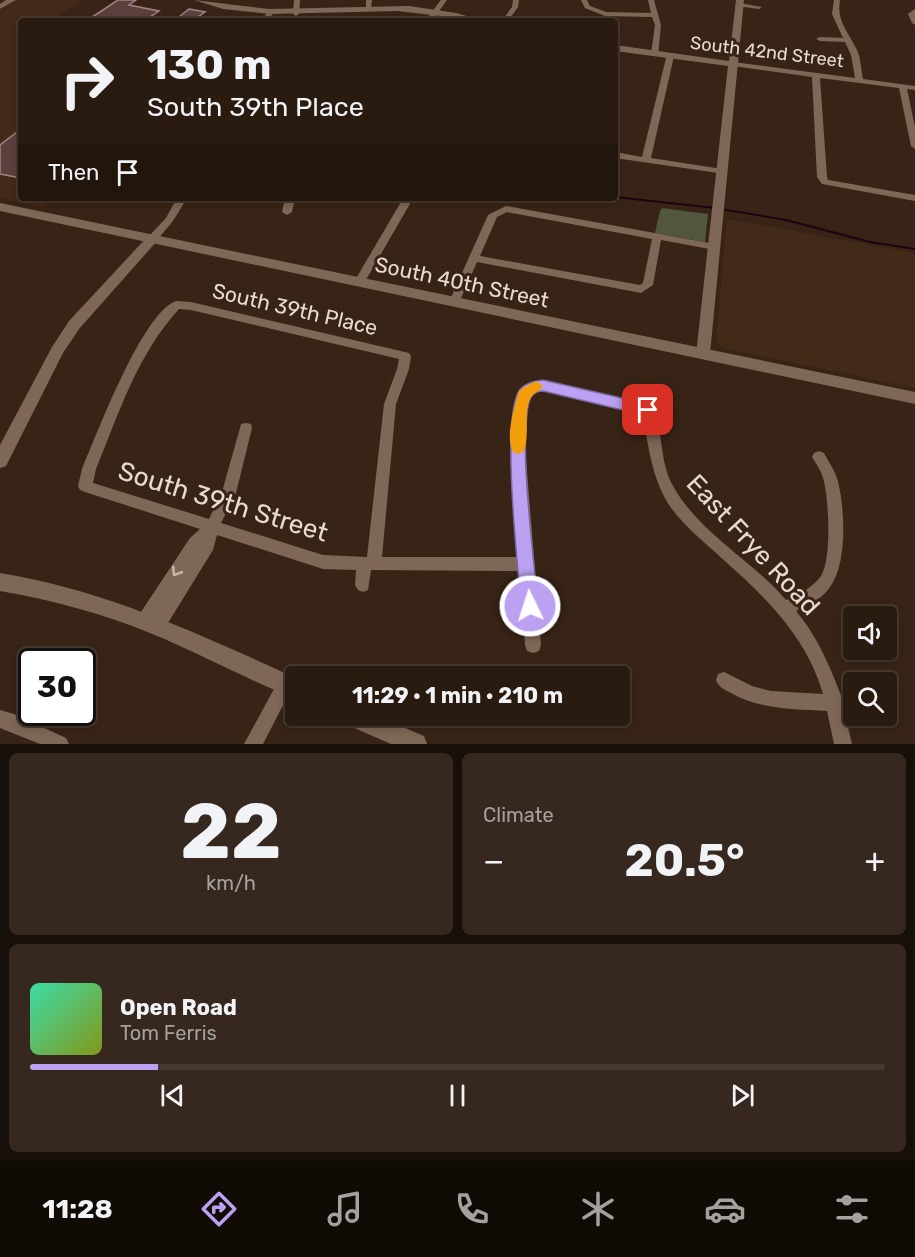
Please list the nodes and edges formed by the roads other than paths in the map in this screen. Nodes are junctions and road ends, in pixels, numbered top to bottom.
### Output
1 (12, 0) edge
2 (198, 0) edge
3 (297, 0) edge
4 (444, 0) edge
5 (516, 0) edge
6 (584, 0) edge
7 (651, 0) edge
8 (837, 0) edge
9 (218, 2) edge
10 (739, 3) edge
11 (369, 5) edge
12 (0, 7) edge
13 (759, 7) dead end
14 (913, 11) edge
15 (435, 12) junction
16 (270, 13) junction
17 (296, 14) junction
18 (656, 15) junction
19 (266, 18) edge
20 (430, 18) edge
21 (465, 18) edge
22 (508, 18) edge
23 (915, 23) edge
24 (820, 39) dead end
25 (848, 40) junction
26 (618, 48) edge
27 (655, 54) junction
28 (670, 56) junction
29 (733, 64) junction
30 (816, 75) junction
31 (859, 80) junction
32 (902, 86) junction
33 (915, 88) edge
34 (915, 146) edge
35 (618, 155) edge
36 (646, 160) junction
37 (722, 172) junction
38 (915, 198) edge
39 (180, 201) edge
40 (289, 201) edge
41 (406, 201) edge
42 (0, 207) edge
43 (287, 212) dead end
44 (657, 237) junction
45 (153, 238) junction
46 (714, 247) junction
47 (474, 258) junction
48 (359, 282) junction
49 (454, 302) junction
50 (703, 354) junction
51 (915, 398) edge
52 (246, 428) dead end
53 (819, 457) dead end
54 (0, 461) edge
55 (85, 486) joint
56 (212, 527) junction
57 (369, 564) junction
58 (526, 564) junction
59 (0, 582) edge
60 (363, 585) dead end
61 (783, 608) junction
62 (151, 623) junction
63 (533, 645) dead end
64 (724, 680) dead end
65 (285, 684) edge
66 (285, 696) edge
67 (836, 703) junction
68 (0, 720) edge
69 (376, 726) edge
70 (49, 742) edge
71 (253, 744) edge
72 (416, 744) edge
73 (843, 744) edge

1 - 12 street
2 - 9 street
3 - 17 street
4 - 15 street
5 - 22 street
6 - 18 street
7 - 18 street
8 - 25 street
9 - 16 street
10 - 13 street
10 - 29 street
11 - 15 street
11 - 17 street
14 - 23 street
15 - 20 street
15 - 21 street
16 - 17 street
16 - 19 street
18 - 27 street
24 - 25 street
25 - 31 street
26 - 27 street, South 42nd Street
27 - 28 street, South 42nd Street
28 - 29 street, South 42nd Street
28 - 36 street
29 - 30 street, South 42nd Street
29 - 37 street
30 - 31 street, South 42nd Street
30 - 38 street
31 - 32 street, South 42nd Street
32 - 33 street, South 42nd Street
32 - 34 street
35 - 36 street
36 - 37 street
37 - 46 street
39 - 45 street
40 - 43 street
41 - 48 street
42 - 45 street, South 40th Street
44 - 46 street
44 - 47 street
44 - 47 street
45 - 48 street, South 40th Street
45 - 54 street
46 - 50 street
47 - 49 street
48 - 49 street, South 40th Street
49 - 50 street, South 40th Street
50 - 51 street, South 40th Street
52 - 56 street
53 - 61 street
55 - 56 street, South 39th Street
55 - 57 street, South 39th Place
56 - 57 street, South 39th Street
56 - 62 street
57 - 58 street, South 39th Street
57 - 60 street
58 - 61 street, East Frye Road
58 - 63 street
59 - 62 street
61 - 67 street, East Frye Road
62 - 65 street
64 - 67 street
66 - 71 street
67 - 73 street, East Frye Road
68 - 70 street
69 - 72 street

